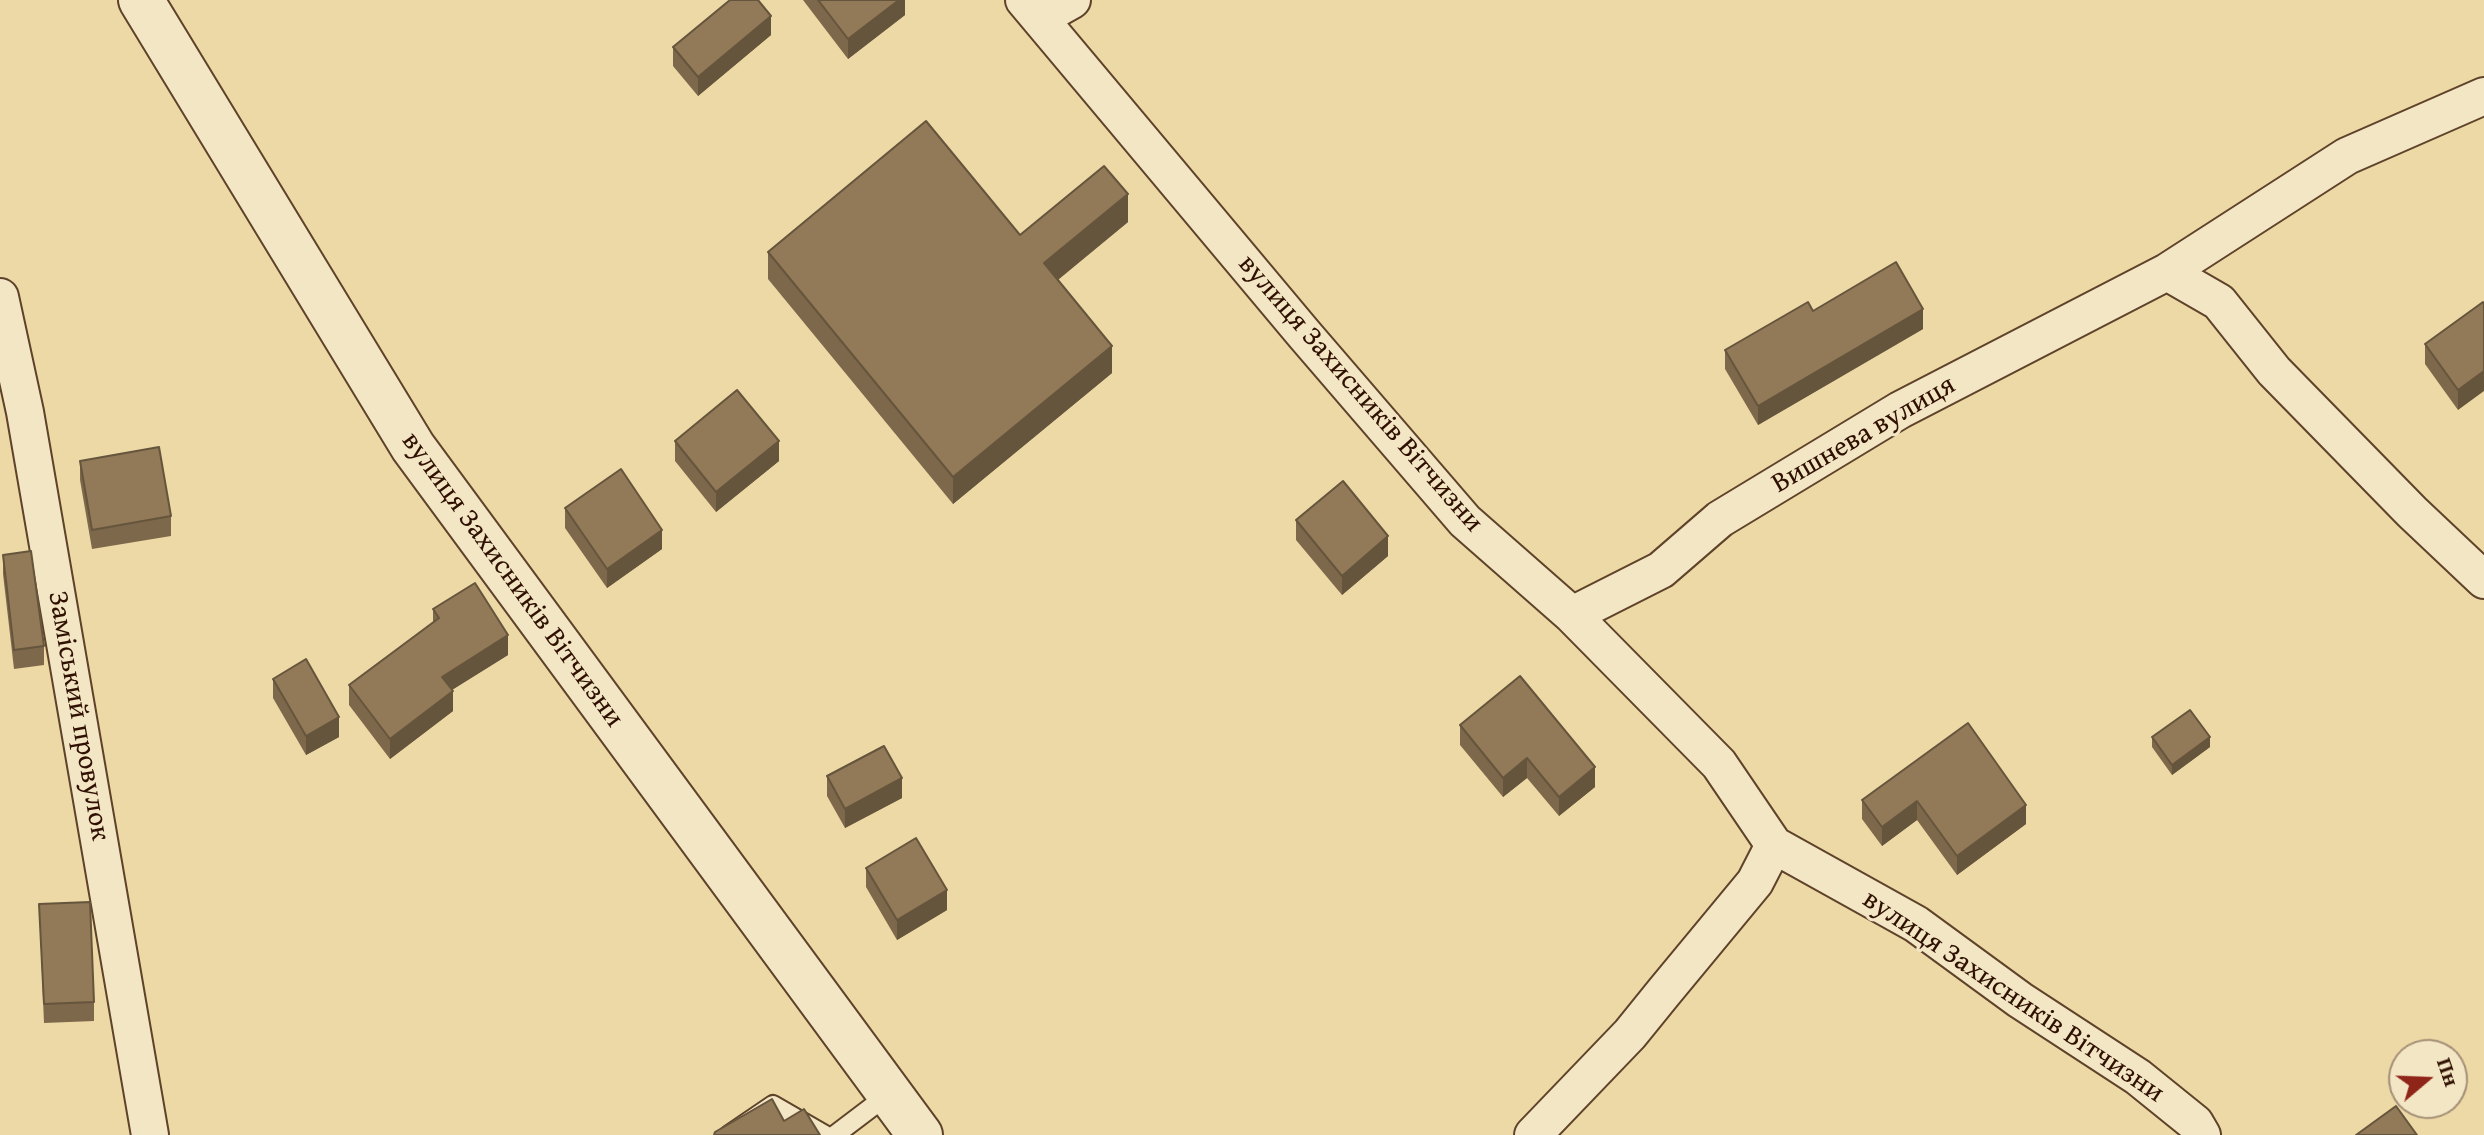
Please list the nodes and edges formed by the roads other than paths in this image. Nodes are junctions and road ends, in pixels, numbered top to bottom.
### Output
1 (141, 0) edge
2 (1072, 0) edge
3 (1032, 9) edge
4 (2484, 96) edge
5 (2167, 272) junction
6 (0, 297) edge
7 (2484, 580) edge
8 (1572, 615) junction
9 (1774, 845) junction
10 (889, 1094) junction
11 (150, 1135) edge
12 (729, 1135) edge
13 (825, 1135) edge
14 (835, 1135) edge
15 (920, 1135) edge
16 (1533, 1135) edge
17 (2202, 1135) edge

1 - 10 street, вулиця Захисників Вітчизни
2 - 3 street
3 - 8 street, вулиця Захисників Вітчизни
4 - 5 street, Вишнева вулиця
5 - 7 street
5 - 8 street, Вишнева вулиця
6 - 11 street, Заміський провулок
8 - 9 street, вулиця Захисників Вітчизни
9 - 16 street
9 - 17 street, вулиця Захисників Вітчизни
10 - 14 lane
10 - 15 street, вулиця Захисників Вітчизни
12 - 13 lane

